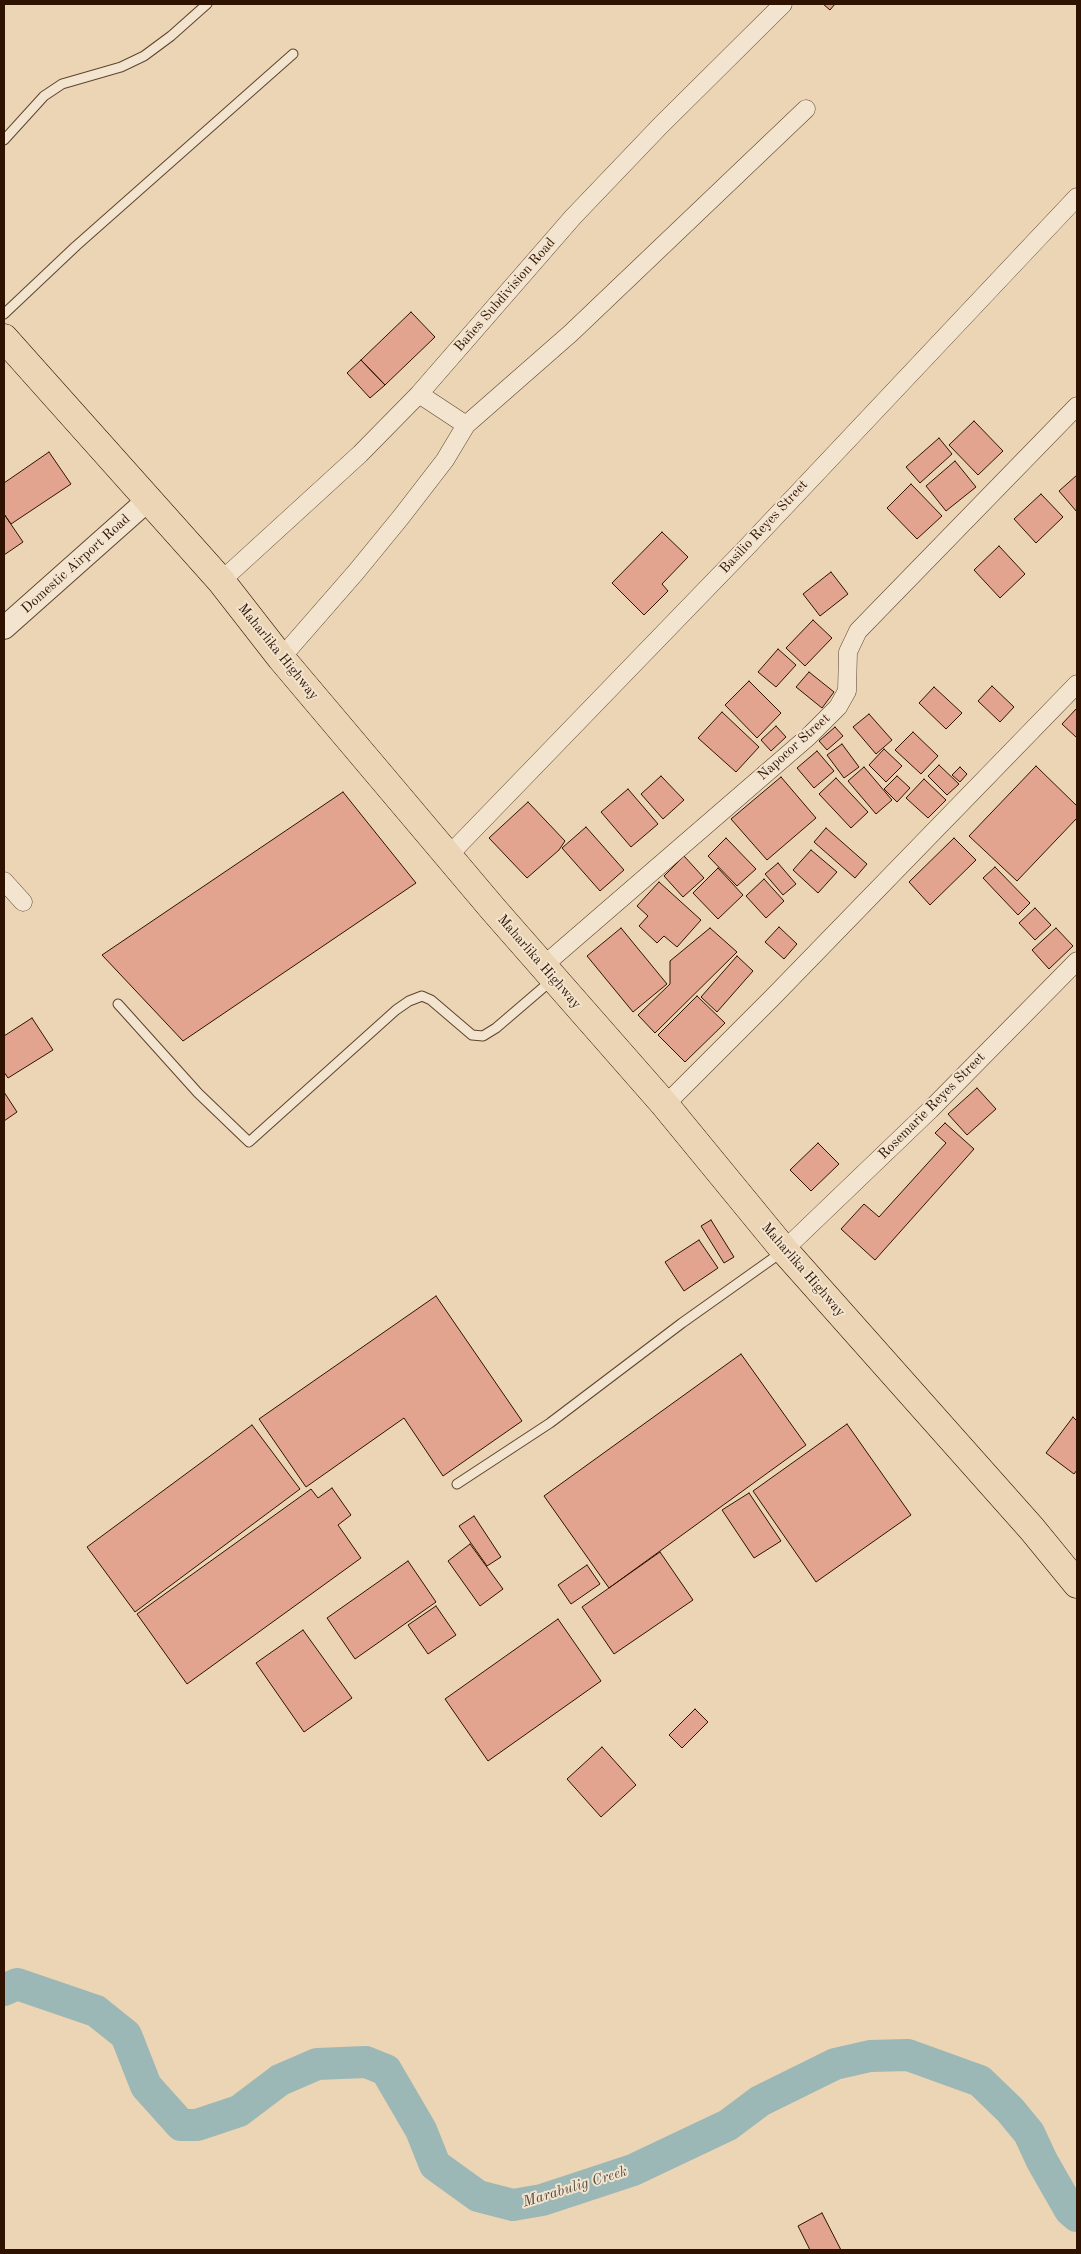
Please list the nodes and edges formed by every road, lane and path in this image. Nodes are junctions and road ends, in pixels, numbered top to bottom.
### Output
1 (207, 4) edge
2 (783, 4) edge
3 (293, 54) dead end
4 (806, 109) dead end
5 (4, 140) edge
6 (1077, 197) edge
7 (4, 314) edge
8 (4, 338) edge
9 (419, 394) junction
10 (1077, 406) edge
11 (466, 425) junction
12 (148, 500) junction
13 (220, 581) junction
14 (4, 628) edge
15 (281, 658) junction
16 (1077, 684) edge
17 (448, 856) junction
18 (4, 881) edge
19 (23, 902) dead end
20 (1077, 961) edge
21 (549, 972) junction
22 (118, 1004) dead end
23 (665, 1105) junction
24 (784, 1250) junction
25 (456, 1484) dead end
26 (1077, 1584) edge

1 - 5 lane
2 - 9 street, Bañes Subdivision Road
3 - 7 lane
4 - 11 street
6 - 17 street, Basilio Reyes Street
8 - 12 highway, Maharlika Highway
9 - 11 street
9 - 13 street, Bañes Subdivision Road
10 - 21 street, Napocor Street
11 - 15 street
12 - 13 highway, Maharlika Highway
12 - 14 street, Domestic Airport Road
13 - 15 highway, Maharlika Highway
15 - 17 highway, Maharlika Highway
16 - 23 street
17 - 21 highway, Maharlika Highway
18 - 19 street
20 - 24 street, Rosemarie Reyes Street
21 - 22 lane
21 - 23 highway, Maharlika Highway
23 - 24 highway, Maharlika Highway
24 - 25 lane
24 - 26 highway, Maharlika Highway

